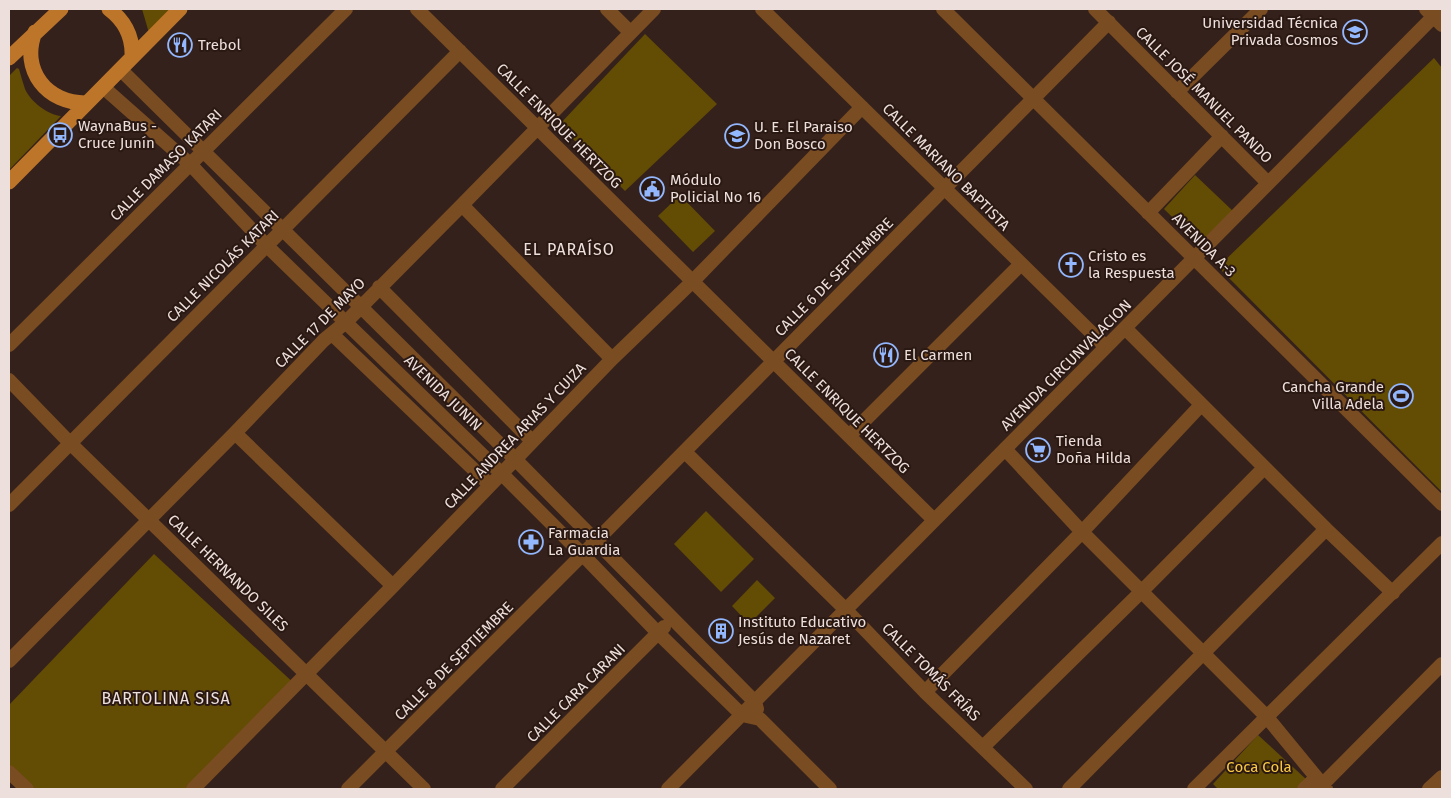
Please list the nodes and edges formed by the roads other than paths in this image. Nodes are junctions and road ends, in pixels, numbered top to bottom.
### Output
1 (109, 9) edge
2 (180, 9) edge
3 (346, 9) edge
4 (417, 9) edge
5 (607, 9) edge
6 (654, 9) edge
7 (762, 9) edge
8 (943, 9) edge
9 (1095, 9) edge
10 (1261, 9) edge
11 (52, 12) edge
12 (1436, 15) edge
13 (1109, 22) junction
14 (35, 32) junction
15 (630, 32) junction
16 (460, 51) junction
17 (132, 57) junction
18 (9, 58) edge
19 (121, 70) junction
20 (103, 87) junction
21 (1177, 92) junction
22 (1034, 99) junction
23 (87, 103) junction
24 (862, 107) junction
25 (537, 127) junction
26 (1222, 136) junction
27 (203, 152) junction
28 (190, 164) junction
29 (9, 182) edge
30 (1268, 183) junction
31 (945, 189) junction
32 (462, 205) junction
33 (1148, 213) junction
34 (282, 229) junction
35 (266, 245) junction
36 (1194, 258) junction
37 (1021, 264) junction
38 (693, 281) junction
39 (379, 287) junction
40 (361, 306) junction
41 (346, 322) junction
42 (1125, 328) junction
43 (332, 334) junction
44 (9, 345) edge
45 (1106, 348) junction
46 (612, 359) junction
47 (774, 362) junction
48 (9, 380) edge
49 (1201, 405) junction
50 (235, 432) junction
51 (849, 436) junction
52 (532, 441) junction
53 (70, 443) junction
54 (1005, 449) junction
55 (685, 452) junction
56 (514, 459) junction
57 (1264, 468) junction
58 (501, 473) junction
59 (490, 485) junction
60 (1442, 504) edge
61 (9, 505) edge
62 (149, 519) junction
63 (934, 520) junction
64 (1326, 529) junction
65 (1082, 532) junction
66 (596, 542) junction
67 (1442, 543) edge
68 (583, 555) junction
69 (393, 586) junction
70 (1142, 592) junction
71 (1393, 593) junction
72 (846, 610) junction
73 (673, 619) junction
74 (658, 633) junction
75 (1203, 653) junction
76 (9, 661) edge
77 (1442, 664) edge
78 (306, 673) junction
79 (925, 692) junction
80 (755, 702) junction
81 (742, 715) junction
82 (1266, 716) junction
83 (760, 720) junction
84 (983, 746) junction
85 (386, 752) junction
86 (9, 772) edge
87 (1442, 777) edge
88 (1321, 784) edge
89 (27, 789) edge
90 (193, 789) edge
91 (348, 789) edge
92 (424, 789) edge
93 (502, 789) edge
94 (668, 789) edge
95 (830, 789) edge
96 (1026, 789) edge
97 (1069, 789) edge
98 (1194, 789) edge
99 (1304, 789) edge
100 (1430, 789) edge

1 - 17 main road
2 - 17 main road
3 - 27 street, CALLE DAMASO KATARI
4 - 16 street, CALLE ENRIQUE HERTZOG
5 - 15 street
6 - 15 street, CALLE 17 DE MAYO
7 - 24 street, CALLE MARIANO BAPTISTA
8 - 22 street, AVENIDA A-3
9 - 13 street, CALLE JOSÉ MANUEL PANDO
10 - 21 street
11 - 14 main road
12 - 30 street, AVENIDA CIRCUNVALACION
13 - 21 street, CALLE JOSÉ MANUEL PANDO
13 - 22 street, CALLE 6 DE SEPTIEMBRE
14 - 18 main road
14 - 23 main road
15 - 25 street, CALLE 17 DE MAYO
16 - 25 street, CALLE ENRIQUE HERTZOG
16 - 34 street, CALLE NICOLÁS KATARI
17 - 19 main road
19 - 20 main road
19 - 27 street, AVENIDA JUNIN
20 - 23 main road
20 - 28 street, AVENIDA JUNIN
21 - 26 street, CALLE JOSÉ MANUEL PANDO
22 - 31 street, CALLE 6 DE SEPTIEMBRE
22 - 33 street, AVENIDA A-3
23 - 29 main road
24 - 31 street, CALLE MARIANO BAPTISTA
24 - 38 street, CALLE ANDREA ARIAS Y CUIZA
25 - 32 street, CALLE 17 DE MAYO
25 - 38 street, CALLE ENRIQUE HERTZOG
26 - 30 street, CALLE JOSÉ MANUEL PANDO
26 - 33 street
27 - 28 street, CALLE DAMASO KATARI
27 - 34 street, AVENIDA JUNIN
28 - 35 street, AVENIDA JUNIN
28 - 44 street, CALLE DAMASO KATARI
30 - 36 street, AVENIDA CIRCUNVALACION
31 - 37 street, CALLE MARIANO BAPTISTA
31 - 47 street, CALLE 6 DE SEPTIEMBRE
32 - 39 street, CALLE 17 DE MAYO
32 - 46 street
33 - 36 street, AVENIDA A-3
34 - 35 street, CALLE NICOLÁS KATARI
34 - 40 street, AVENIDA JUNIN
35 - 41 street, AVENIDA JUNIN
35 - 53 street, CALLE NICOLÁS KATARI
36 - 42 street, AVENIDA CIRCUNVALACION
36 - 60 street, AVENIDA A-3
37 - 45 street, CALLE MARIANO BAPTISTA
37 - 51 street
38 - 46 street, CALLE ANDREA ARIAS Y CUIZA
38 - 47 street, CALLE ENRIQUE HERTZOG
39 - 40 street, CALLE 17 DE MAYO
39 - 52 street
40 - 41 street, CALLE 17 DE MAYO
40 - 56 street, AVENIDA JUNIN
41 - 43 street, CALLE 17 DE MAYO
41 - 58 street, AVENIDA JUNIN
42 - 45 street, AVENIDA CIRCUNVALACION
42 - 49 street
43 - 50 street, CALLE 17 DE MAYO
43 - 59 street
45 - 54 street, AVENIDA CIRCUNVALACION
46 - 52 street, CALLE ANDREA ARIAS Y CUIZA
47 - 51 street, CALLE ENRIQUE HERTZOG
47 - 55 street, CALLE 6 DE SEPTIEMBRE
48 - 53 street, CALLE HERNANDO SILES
49 - 57 street
49 - 65 street
50 - 62 street, CALLE 17 DE MAYO
50 - 69 street
51 - 63 street, CALLE ENRIQUE HERTZOG
52 - 56 street, CALLE ANDREA ARIAS Y CUIZA
53 - 61 street, CALLE NICOLÁS KATARI
53 - 62 street, CALLE HERNANDO SILES
54 - 63 street, AVENIDA CIRCUNVALACION
54 - 65 street
55 - 66 street, CALLE 6 DE SEPTIEMBRE
55 - 72 street, CALLE TOMÁS FRÍAS
56 - 58 street, CALLE ANDREA ARIAS Y CUIZA
56 - 66 street, AVENIDA JUNIN
57 - 64 street
57 - 70 street
58 - 59 street, CALLE ANDREA ARIAS Y CUIZA
58 - 68 street, AVENIDA JUNIN
59 - 69 street, CALLE ANDREA ARIAS Y CUIZA
62 - 76 street, CALLE 17 DE MAYO
62 - 78 street, CALLE HERNANDO SILES
63 - 72 street, AVENIDA CIRCUNVALACION
64 - 71 street
64 - 75 street
65 - 70 street
65 - 79 street
66 - 68 street, CALLE 6 DE SEPTIEMBRE
66 - 73 street, AVENIDA JUNIN
67 - 71 street
68 - 74 street, AVENIDA JUNIN
68 - 85 street, CALLE 8 DE SEPTIEMBRE
69 - 78 street, CALLE ANDREA ARIAS Y CUIZA
70 - 75 street
70 - 84 street
71 - 82 street
72 - 79 street, CALLE TOMÁS FRÍAS
72 - 80 street, AVENIDA CIRCUNVALACION
73 - 74 street, CALLE CARA CARANI
73 - 80 street, AVENIDA JUNIN
74 - 81 street, AVENIDA JUNIN
74 - 93 street, CALLE CARA CARANI
75 - 82 street
75 - 97 street
77 - 88 street
78 - 85 street, CALLE HERNANDO SILES
78 - 90 street, CALLE ANDREA ARIAS Y CUIZA
79 - 84 street, CALLE TOMÁS FRÍAS
80 - 81 street, AVENIDA CIRCUNVALACION
80 - 83 street, AVENIDA JUNIN
81 - 83 street, AVENIDA JUNIN
81 - 94 street, AVENIDA CIRCUNVALACION
82 - 88 street
82 - 98 street
83 - 95 street, AVENIDA JUNIN
84 - 96 street, CALLE TOMÁS FRÍAS
85 - 91 street, CALLE 8 DE SEPTIEMBRE
85 - 92 street, CALLE HERNANDO SILES
86 - 89 street
87 - 100 street
88 - 99 street

